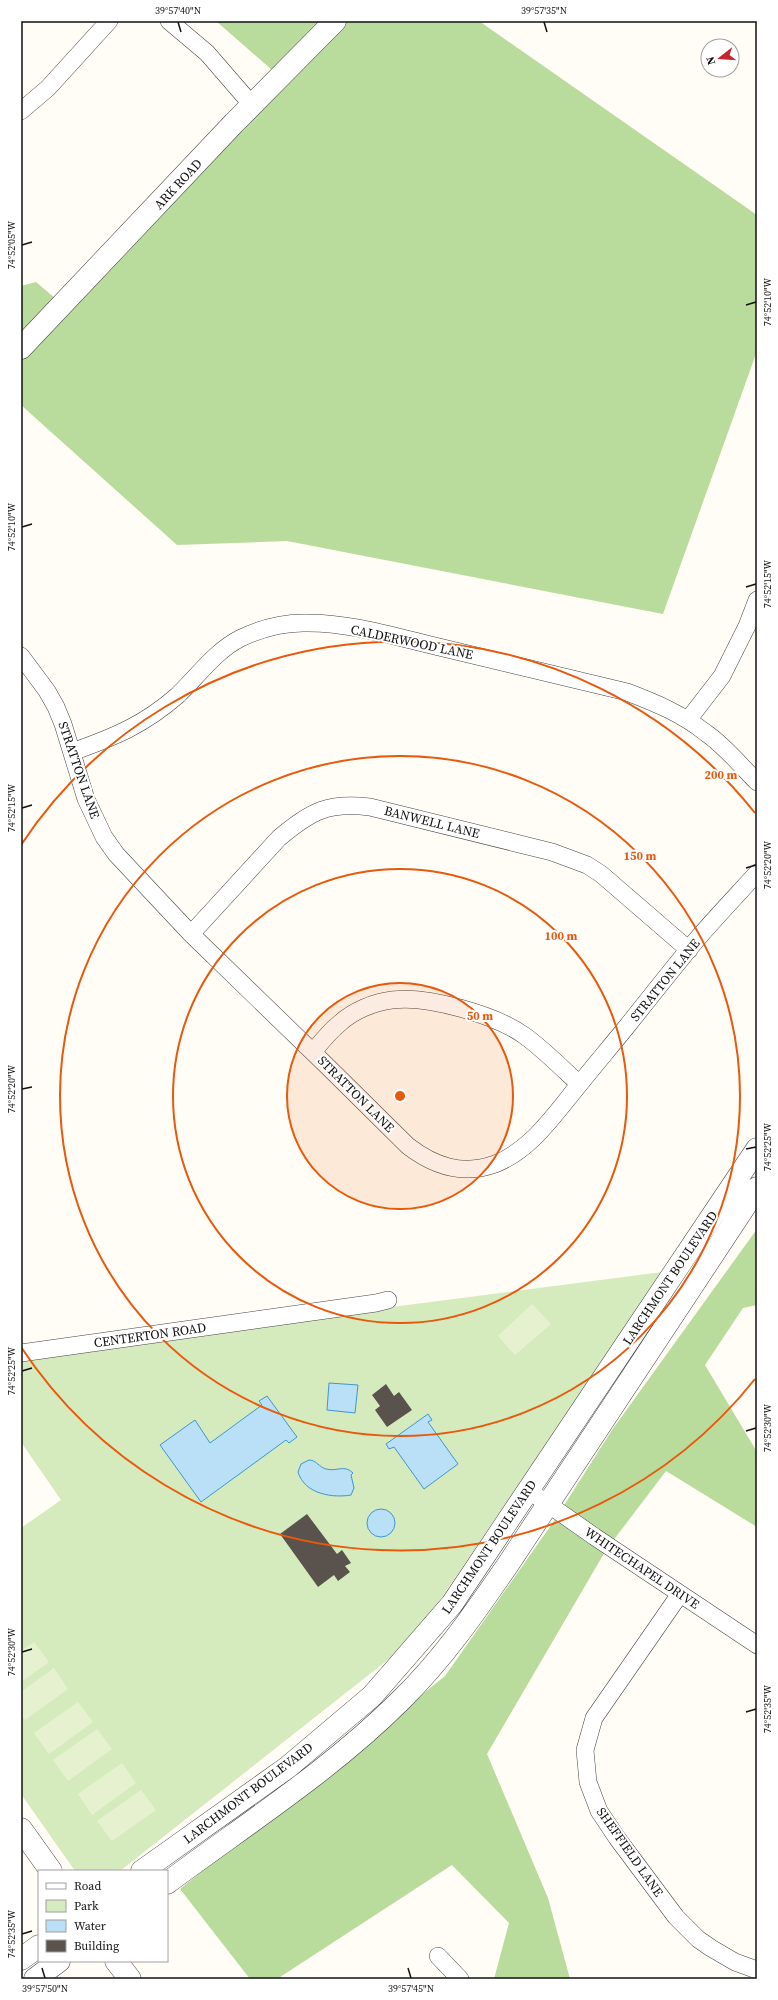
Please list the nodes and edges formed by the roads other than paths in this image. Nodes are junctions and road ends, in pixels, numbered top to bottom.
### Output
1 (109, 21) edge
2 (169, 21) edge
3 (336, 21) edge
4 (252, 105) junction
5 (21, 111) edge
6 (21, 348) edge
7 (757, 600) edge
8 (21, 656) edge
9 (688, 720) junction
10 (72, 752) junction
11 (757, 782) edge
12 (757, 873) edge
13 (191, 934) junction
14 (689, 950) junction
15 (313, 1052) junction
16 (580, 1084) junction
17 (757, 1149) edge
18 (757, 1188) edge
19 (388, 1300) dead end
20 (21, 1353) edge
21 (528, 1490) junction
22 (548, 1504) junction
23 (680, 1594) junction
24 (757, 1645) edge
25 (21, 1829) edge
26 (50, 1870) edge
27 (143, 1870) edge
28 (168, 1882) edge
29 (38, 1947) edge
30 (438, 1956) dead end
31 (21, 1959) edge
32 (58, 1962) edge
33 (117, 1962) edge
34 (757, 1970) edge
35 (35, 1979) edge
36 (130, 1979) edge
37 (460, 1979) edge

1 - 5 street
2 - 4 street
3 - 4 street, ARK ROAD
4 - 6 street, ARK ROAD
7 - 9 street
8 - 10 street, STRATTON LANE
9 - 10 street, CALDERWOOD LANE
9 - 11 street, CALDERWOOD LANE
10 - 13 street, STRATTON LANE
12 - 14 street, STRATTON LANE
13 - 14 street, BANWELL LANE
13 - 15 street, STRATTON LANE
14 - 16 street, STRATTON LANE
15 - 16 street
15 - 16 street, STRATTON LANE
17 - 21 street, LARCHMONT BOULEVARD
18 - 22 street, LARCHMONT BOULEVARD
19 - 20 street, CENTERTON ROAD
21 - 22 street, WHITECHAPEL DRIVE
21 - 27 street, LARCHMONT BOULEVARD
22 - 23 street, WHITECHAPEL DRIVE
22 - 28 street, LARCHMONT BOULEVARD
23 - 24 street, WHITECHAPEL DRIVE
23 - 34 street, SHEFFIELD LANE
25 - 26 street
29 - 31 street
30 - 37 street
32 - 35 street
33 - 36 street

